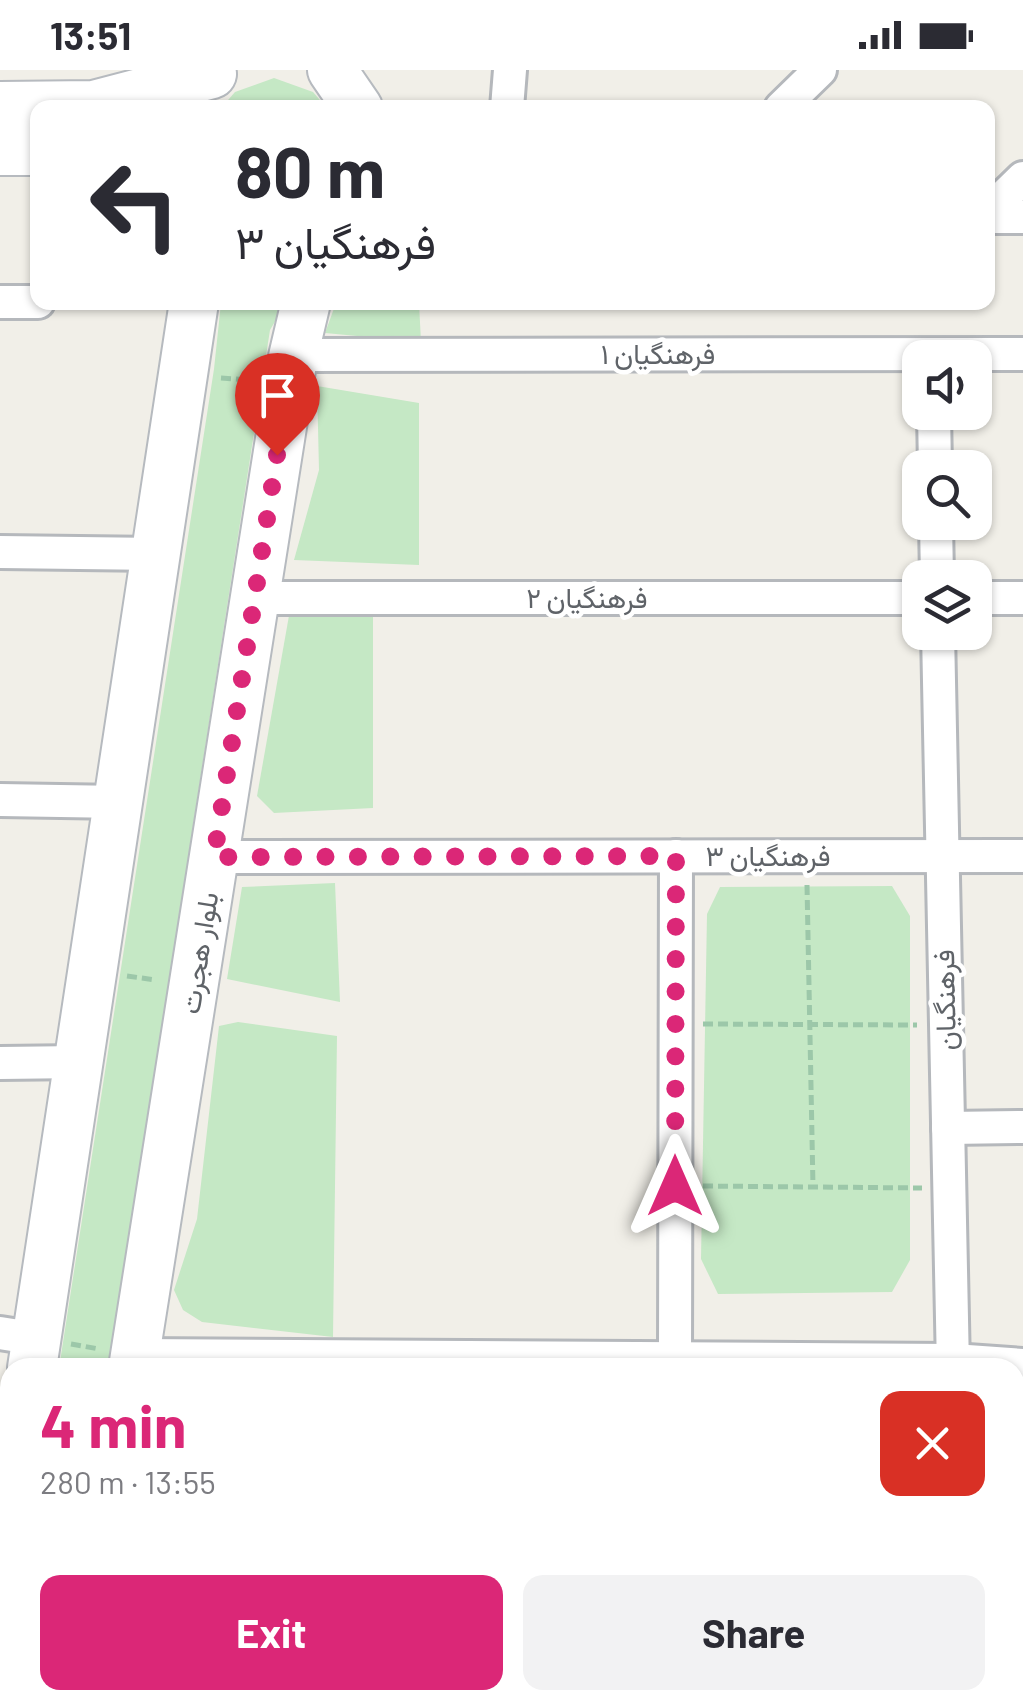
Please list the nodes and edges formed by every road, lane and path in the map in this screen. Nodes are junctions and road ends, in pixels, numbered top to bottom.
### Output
1 (510, 70) edge
2 (820, 70) edge
3 (207, 84) edge
4 (121, 100) edge
5 (507, 100) edge
6 (788, 100) edge
7 (0, 106) edge
8 (30, 106) edge
9 (0, 151) edge
10 (30, 151) edge
11 (1023, 178) edge
12 (995, 207) edge
13 (995, 215) edge
14 (1023, 217) edge
15 (0, 302) edge
16 (30, 302) edge
17 (193, 310) edge
18 (304, 310) edge
19 (1023, 354) edge
20 (992, 355) edge
21 (902, 357) edge
22 (291, 369) junction
23 (184, 374) junction
24 (0, 552) edge
25 (158, 554) junction
26 (254, 598) junction
27 (902, 598) edge
28 (992, 598) edge
29 (1023, 598) edge
30 (938, 650) edge
31 (0, 800) edge
32 (121, 802) junction
33 (676, 856) junction
34 (806, 856) junction
35 (943, 856) junction
36 (1023, 856) edge
37 (214, 857) junction
38 (94, 972) junction
39 (194, 984) junction
40 (675, 1024) junction
41 (809, 1025) junction
42 (946, 1025) junction
43 (80, 1062) junction
44 (0, 1063) edge
45 (1023, 1127) edge
46 (948, 1128) junction
47 (675, 1186) junction
48 (812, 1187) junction
49 (949, 1188) junction
50 (23, 1346) edge
51 (112, 1358) edge
52 (134, 1358) edge
53 (675, 1358) edge
54 (953, 1358) edge

1 - 5 street
2 - 6 street
3 - 4 main road
7 - 8 main road
9 - 10 main road
11 - 12 street
13 - 14 street
15 - 16 street
17 - 23 main road
18 - 22 main road, بلوار هجرت
19 - 20 street, فرهنگیان ۱
21 - 22 street, فرهنگیان ۱
22 - 23 path
22 - 26 main road, بلوار هجرت
23 - 25 main road
24 - 25 street
25 - 32 main road
26 - 27 street, فرهنگیان ۲
26 - 37 main road, بلوار هجرت
28 - 29 street
30 - 35 street, فرهنگیان
31 - 32 street
32 - 38 main road
33 - 34 street, فرهنگیان ۳
33 - 37 street, فرهنگیان ۳
33 - 40 street
34 - 35 street, فرهنگیان ۳
34 - 41 path
35 - 36 street, فرهنگیان ۳
35 - 42 street, فرهنگیان
37 - 39 main road, بلوار هجرت
38 - 39 path
38 - 43 main road
39 - 52 main road, بلوار هجرت
40 - 41 path
40 - 47 street
41 - 42 path
41 - 48 path
42 - 46 street, فرهنگیان
43 - 44 street
43 - 50 main road
45 - 46 street
46 - 49 street, فرهنگیان
47 - 48 path
47 - 53 street
48 - 49 path
49 - 54 street, فرهنگیان
50 - 51 path

